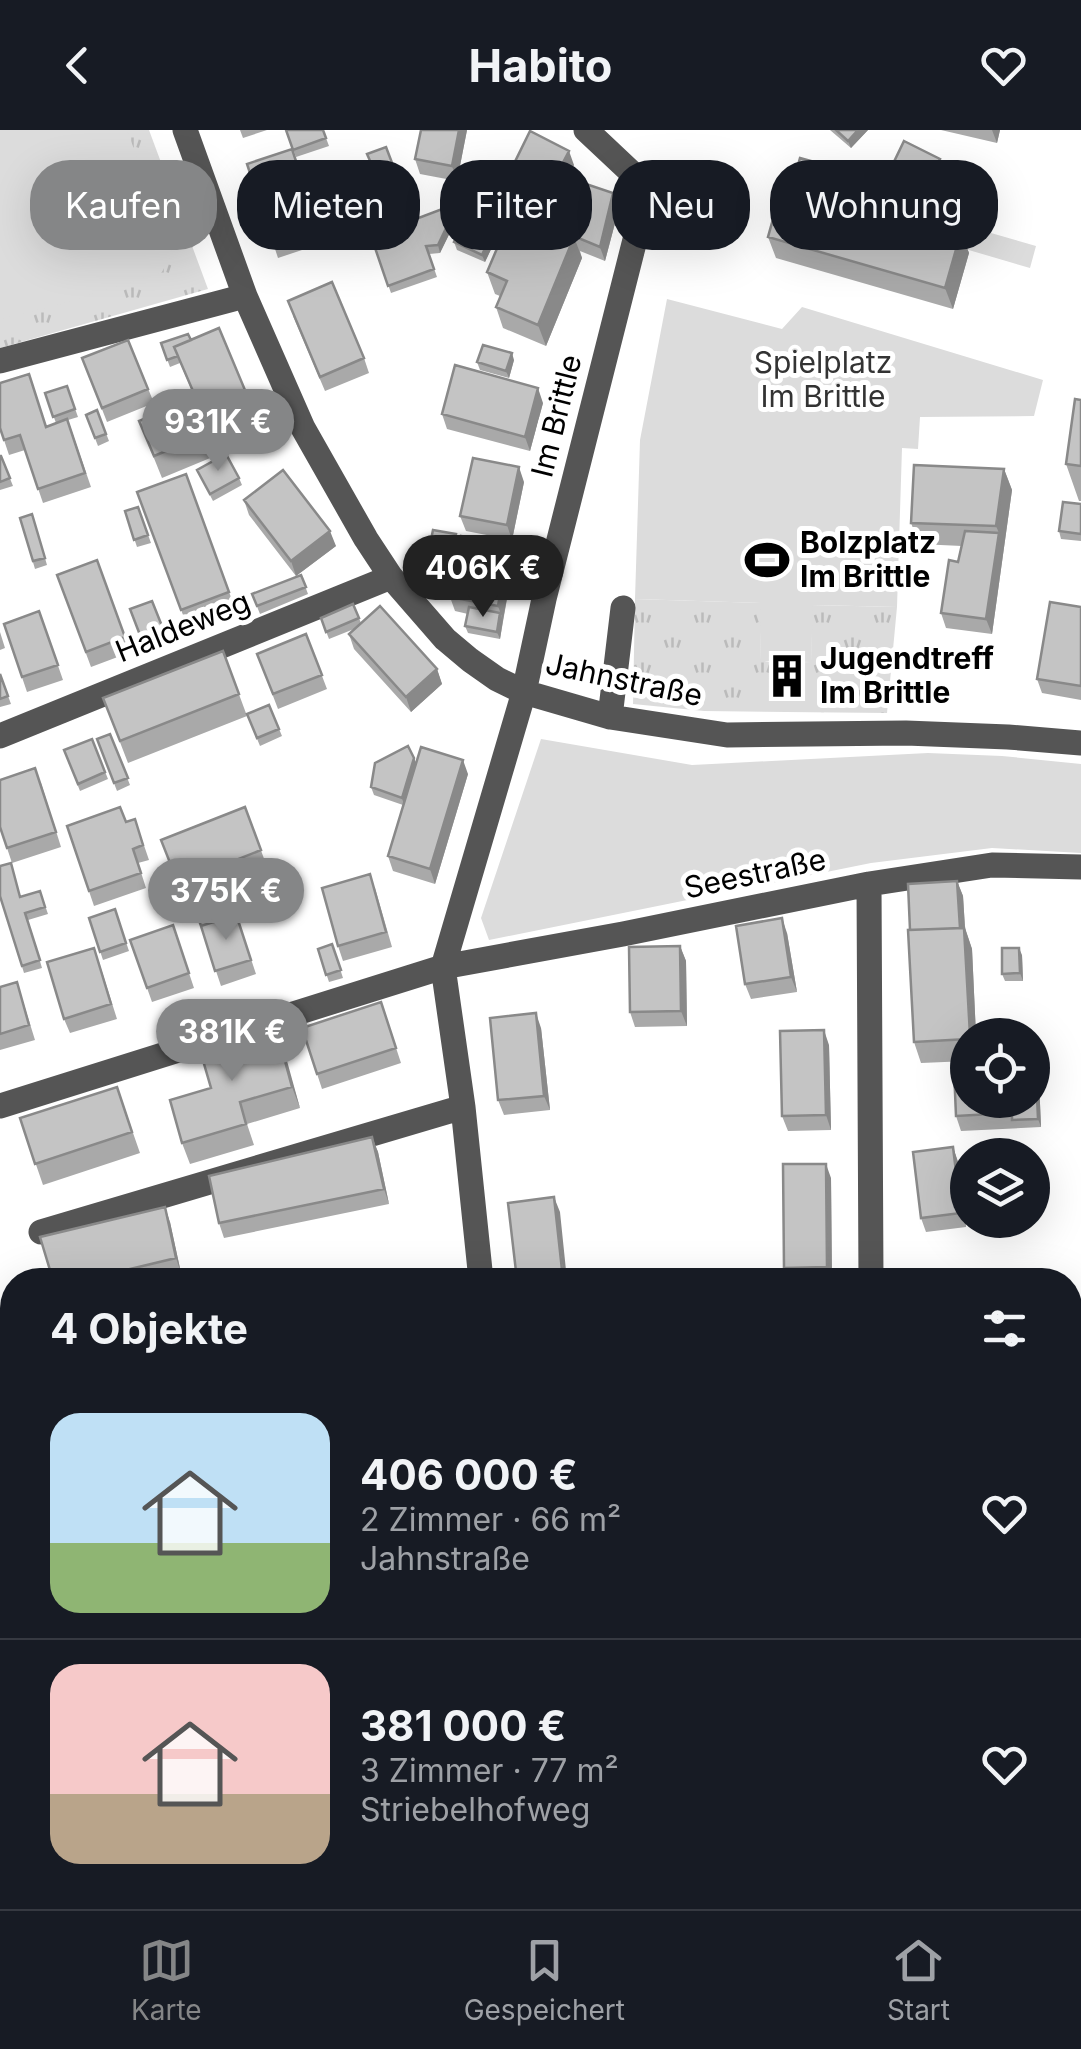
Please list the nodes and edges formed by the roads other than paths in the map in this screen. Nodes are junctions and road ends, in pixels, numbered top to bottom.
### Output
1 (185, 130) edge
2 (586, 130) edge
3 (245, 296) junction
4 (0, 361) edge
5 (391, 577) junction
6 (623, 608) dead end
7 (524, 692) junction
8 (610, 717) junction
9 (0, 736) edge
10 (1081, 743) edge
11 (1081, 867) edge
12 (869, 884) junction
13 (443, 967) junction
14 (0, 1106) edge
15 (464, 1107) junction
16 (41, 1232) edge
17 (480, 1268) edge
18 (871, 1268) edge

1 - 3 street, Jahnstraße
2 - 7 street, Im Brittle
3 - 4 street
3 - 5 street, Jahnstraße
5 - 7 street, Jahnstraße
5 - 9 street, Haldeweg
6 - 8 street
7 - 8 street, Jahnstraße
7 - 13 street, Im Brittle
8 - 10 street, Jahnstraße
11 - 12 street, Seestraße
12 - 13 street, Seestraße
12 - 18 street
13 - 14 street, Seestraße
13 - 15 street
15 - 16 street
15 - 17 street

